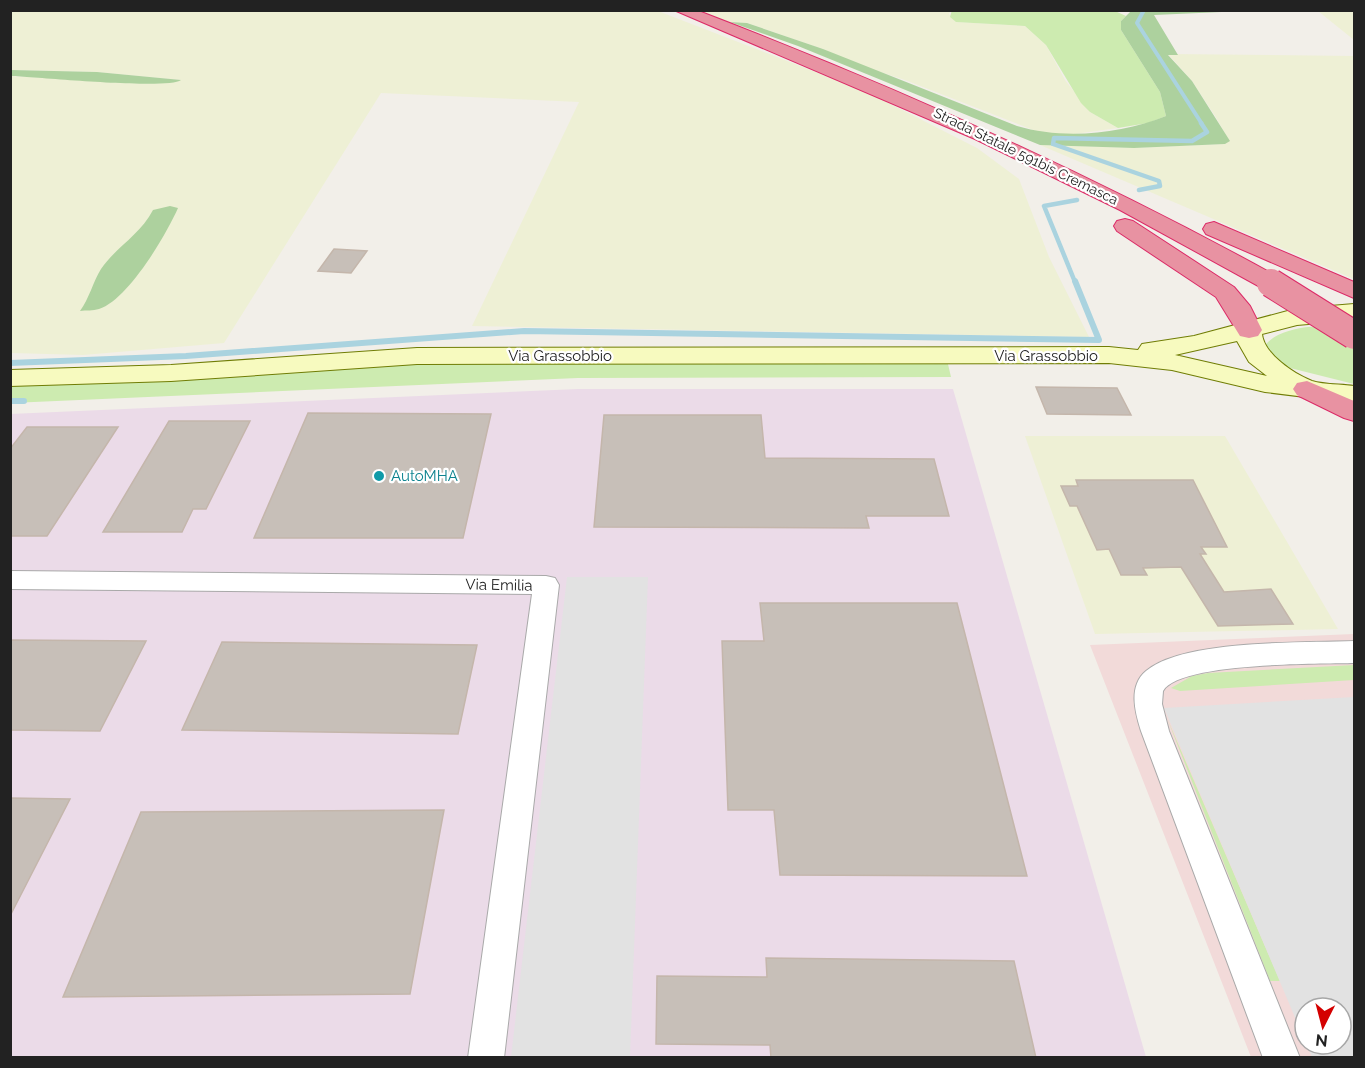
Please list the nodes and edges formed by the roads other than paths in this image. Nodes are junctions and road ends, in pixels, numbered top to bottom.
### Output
1 (681, 10) edge
2 (950, 118) junction
3 (1354, 291) edge
4 (1354, 312) edge
5 (1249, 330) junction
6 (1354, 335) edge
7 (1109, 355) junction
8 (10, 378) edge
9 (1307, 389) junction
10 (1354, 394) edge
11 (1354, 412) edge
12 (10, 580) edge
13 (1354, 652) edge
14 (486, 1058) edge
15 (1282, 1058) edge

1 - 2 highway, Strada Statale 591bis Cremasca
2 - 3 highway
2 - 5 highway
2 - 6 highway, Strada Statale 591bis Cremasca, bridge
4 - 5 street, Via Grassobbio
5 - 7 street, Via Grassobbio
5 - 9 street, Via Grassobbio
7 - 8 street, Via Grassobbio
7 - 9 street, Via Grassobbio
9 - 10 street, Via Grassobbio
9 - 11 highway
12 - 14 street, Via Emilia
13 - 15 street

